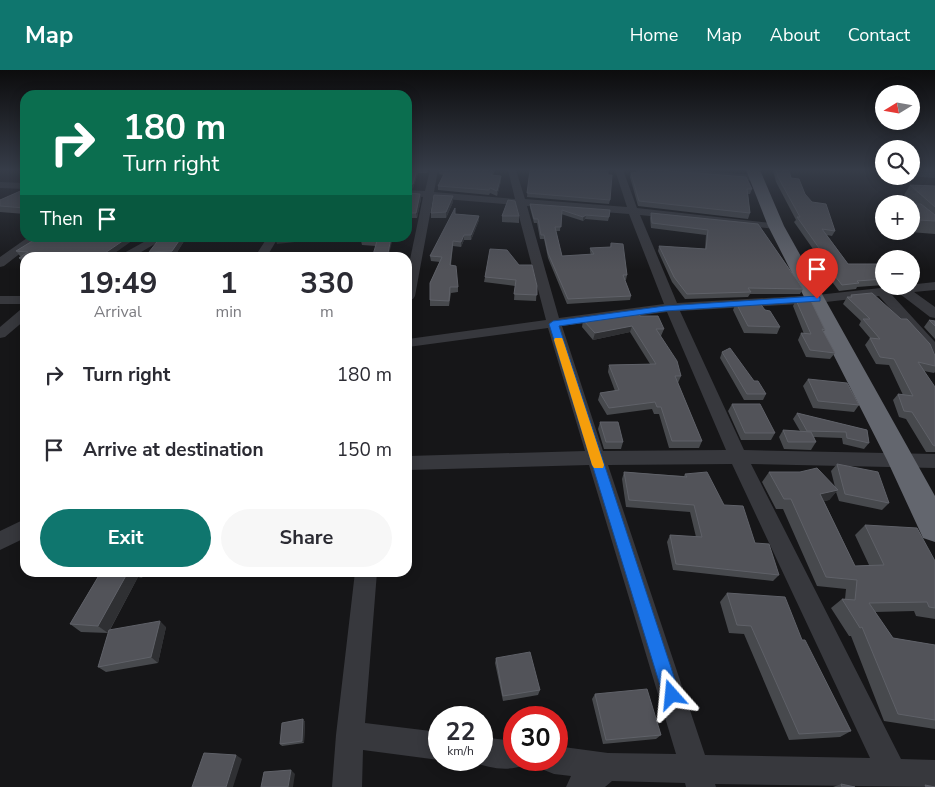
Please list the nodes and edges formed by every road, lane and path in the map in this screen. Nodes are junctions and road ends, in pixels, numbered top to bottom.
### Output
1 (427, 203) edge
2 (521, 203) edge
3 (539, 203) edge
4 (630, 203) edge
5 (767, 203) edge
6 (632, 211) junction
7 (776, 226) junction
8 (29, 242) edge
9 (151, 242) edge
10 (132, 252) edge
11 (0, 263) edge
12 (412, 277) edge
13 (935, 286) edge
14 (920, 287) edge
15 (875, 293) edge
16 (885, 295) edge
17 (910, 295) edge
18 (817, 299) junction
19 (0, 300) edge
20 (20, 300) edge
21 (672, 308) junction
22 (935, 314) edge
23 (20, 317) edge
24 (553, 324) junction
25 (0, 334) edge
26 (412, 342) edge
27 (935, 351) edge
28 (596, 458) junction
29 (738, 458) junction
30 (902, 460) junction
31 (935, 461) edge
32 (412, 463) edge
33 (935, 528) edge
34 (20, 531) edge
35 (0, 541) edge
36 (366, 577) edge
37 (350, 735) junction
38 (428, 745) edge
39 (568, 762) edge
40 (608, 766) junction
41 (892, 772) junction
42 (935, 774) edge
43 (698, 777) edge
44 (347, 787) edge
45 (581, 787) edge

1 - 12 street
2 - 24 street
3 - 6 street
4 - 6 street
5 - 7 highway
6 - 7 street
6 - 21 street
7 - 18 highway
8 - 11 street
9 - 10 street
13 - 14 street
15 - 18 street
16 - 27 street
17 - 22 street
18 - 21 street
18 - 30 highway
19 - 20 street
21 - 24 street
21 - 29 street
23 - 25 street
24 - 26 street
24 - 28 street
28 - 29 street
28 - 32 street
28 - 43 street
29 - 30 street
29 - 41 street
30 - 31 street
30 - 33 highway
34 - 35 street
36 - 37 street
37 - 38 street
37 - 44 street
39 - 40 street
40 - 43 street
40 - 45 street
41 - 42 street
41 - 43 street

